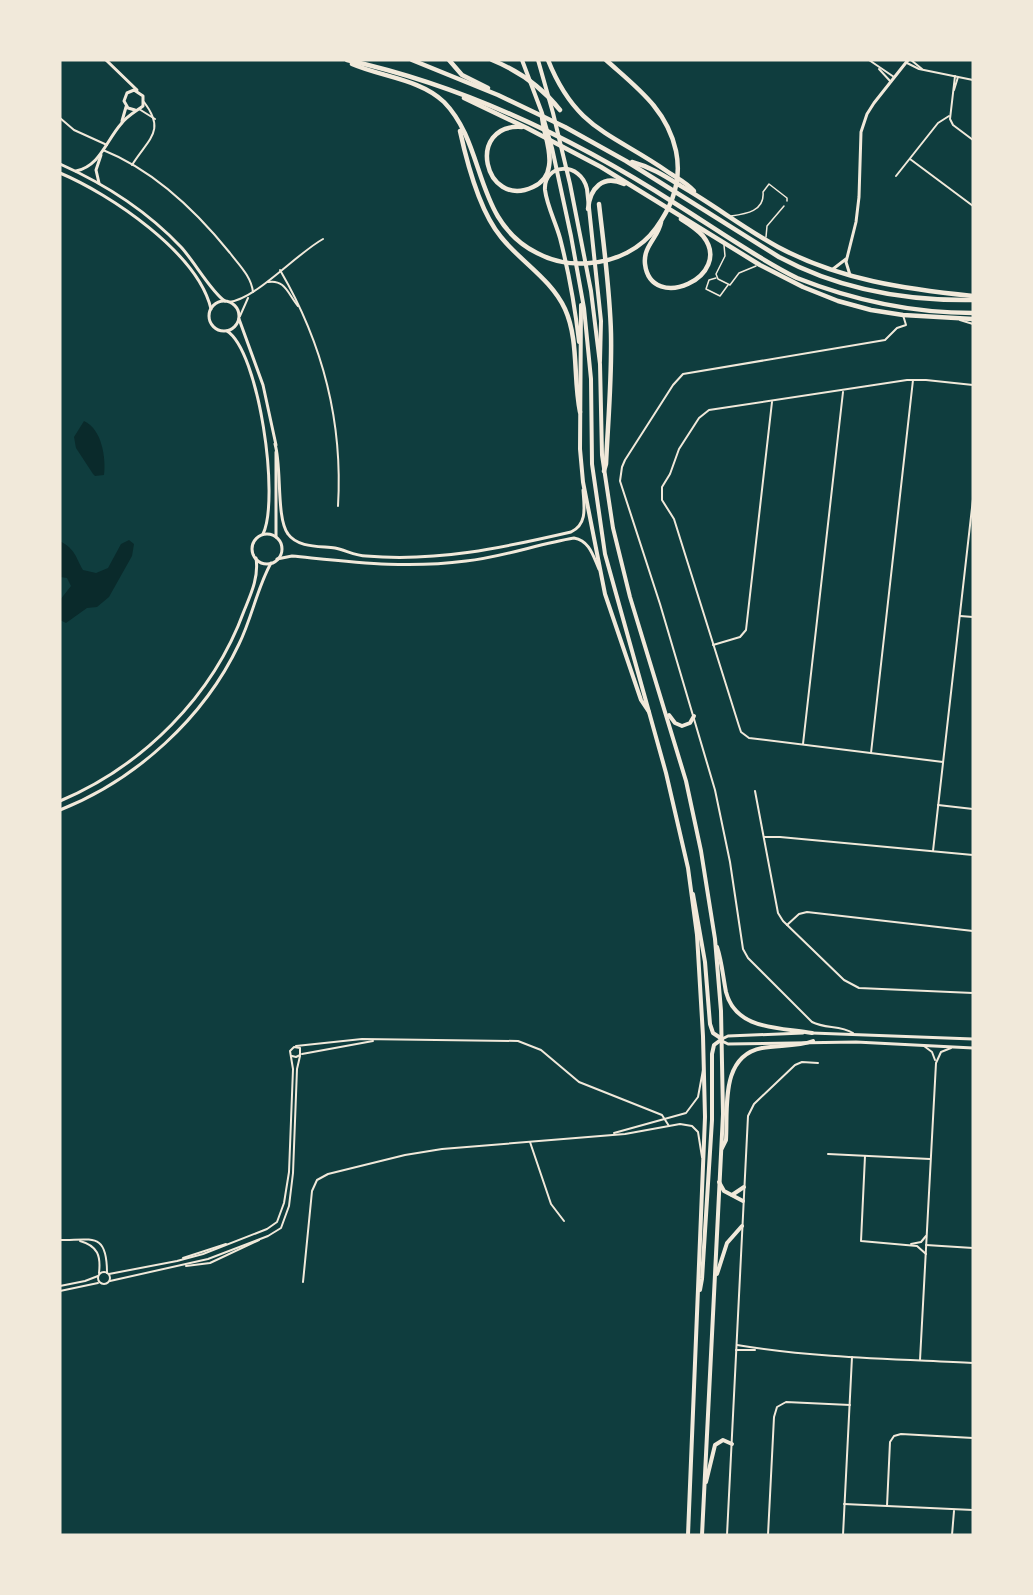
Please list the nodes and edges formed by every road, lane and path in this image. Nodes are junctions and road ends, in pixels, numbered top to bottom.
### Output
1 (106, 60) edge
2 (346, 60) edge
3 (412, 60) edge
4 (449, 60) edge
5 (492, 60) edge
6 (522, 60) edge
7 (538, 60) edge
8 (548, 60) edge
9 (606, 60) edge
10 (869, 60) edge
11 (909, 61) edge
12 (123, 76) junction
13 (956, 76) junction
14 (893, 80) junction
15 (973, 80) edge
16 (137, 90) junction
17 (127, 93) junction
18 (457, 93) junction
19 (498, 95) junction
20 (144, 102) junction
21 (126, 106) junction
22 (137, 110) junction
23 (560, 110) dead end
24 (542, 113) junction
25 (949, 116) junction
26 (60, 118) edge
27 (155, 119) junction
28 (950, 121) junction
29 (121, 123) junction
30 (458, 123) junction
31 (938, 123) junction
32 (527, 128) junction
33 (973, 140) edge
34 (107, 145) junction
35 (103, 151) junction
36 (910, 159) junction
37 (626, 161) junction
38 (60, 164) edge
39 (132, 165) junction
40 (76, 171) junction
41 (60, 173) edge
42 (896, 176) dead end
43 (100, 184) junction
44 (636, 188) junction
45 (675, 191) junction
46 (698, 195) junction
47 (787, 201) dead end
48 (599, 204) dead end
49 (784, 206) dead end
50 (973, 206) edge
51 (671, 208) junction
52 (588, 209) junction
53 (729, 216) junction
54 (662, 220) junction
55 (323, 239) dead end
56 (767, 240) junction
57 (723, 241) junction
58 (847, 257) junction
59 (760, 265) junction
60 (280, 270) junction
61 (830, 270) junction
62 (716, 278) junction
63 (854, 278) junction
64 (265, 282) junction
65 (728, 285) junction
66 (253, 292) junction
67 (581, 294) junction
68 (249, 296) junction
69 (973, 298) edge
70 (227, 301) junction
71 (300, 308) junction
72 (211, 309) junction
73 (973, 313) edge
74 (903, 315) junction
75 (239, 317) junction
76 (973, 319) edge
77 (957, 320) junction
78 (973, 324) edge
79 (227, 331) junction
80 (581, 358) junction
81 (600, 364) junction
82 (913, 380) junction
83 (973, 385) edge
84 (843, 391) junction
85 (772, 402) junction
86 (580, 412) junction
87 (275, 444) junction
88 (604, 471) junction
89 (583, 482) junction
90 (973, 499) edge
91 (338, 506) dead end
92 (263, 534) junction
93 (276, 537) junction
94 (537, 540) junction
95 (968, 542) junction
96 (973, 543) edge
97 (533, 548) junction
98 (256, 558) junction
99 (277, 559) junction
100 (271, 563) junction
101 (598, 569) junction
102 (960, 616) junction
103 (973, 617) edge
104 (714, 645) junction
105 (666, 712) junction
106 (651, 715) junction
107 (694, 716) junction
108 (803, 744) junction
109 (871, 753) junction
110 (944, 762) junction
111 (755, 790) dead end
112 (60, 801) edge
113 (938, 805) junction
114 (973, 809) edge
115 (60, 810) edge
116 (764, 837) junction
117 (933, 851) junction
118 (973, 855) edge
119 (691, 888) junction
120 (787, 925) junction
121 (973, 931) edge
122 (715, 939) junction
123 (973, 993) edge
124 (812, 1033) junction
125 (853, 1033) junction
126 (722, 1039) junction
127 (973, 1039) edge
128 (382, 1040) junction
129 (813, 1041) junction
130 (922, 1045) junction
131 (296, 1046) junction
132 (954, 1047) junction
133 (973, 1048) edge
134 (300, 1055) junction
135 (292, 1056) junction
136 (818, 1063) dead end
137 (936, 1063) junction
138 (705, 1066) junction
139 (666, 1119) junction
140 (669, 1126) junction
141 (611, 1134) junction
142 (530, 1142) junction
143 (721, 1148) junction
144 (828, 1154) dead end
145 (865, 1156) junction
146 (930, 1159) junction
147 (703, 1178) junction
148 (718, 1181) junction
149 (744, 1187) junction
150 (731, 1195) junction
151 (743, 1201) junction
152 (564, 1221) dead end
153 (742, 1226) junction
154 (927, 1233) junction
155 (60, 1240) edge
156 (75, 1240) junction
157 (907, 1244) junction
158 (926, 1245) junction
159 (973, 1248) edge
160 (926, 1254) junction
161 (108, 1273) junction
162 (99, 1275) junction
163 (110, 1281) junction
164 (715, 1281) junction
165 (303, 1282) dead end
166 (100, 1283) junction
167 (60, 1286) edge
168 (60, 1291) edge
169 (697, 1297) junction
170 (736, 1345) junction
171 (736, 1350) junction
172 (757, 1350) junction
173 (852, 1357) junction
174 (920, 1360) junction
175 (973, 1363) edge
176 (850, 1405) junction
177 (973, 1438) edge
178 (732, 1444) junction
179 (704, 1488) junction
180 (844, 1504) junction
181 (887, 1506) junction
182 (954, 1510) junction
183 (973, 1510) edge
184 (688, 1535) edge
185 (702, 1535) edge
186 (727, 1535) edge
187 (768, 1535) edge
188 (843, 1535) edge
189 (952, 1535) edge

1 - 12 street
2 - 18 highway
2 - 30 highway
3 - 19 highway
4 - 19 highway
5 - 23 highway
6 - 24 main road
7 - 81 main road
8 - 46 highway
9 - 45 highway
10 - 14 street
11 - 13 street
11 - 14 street
12 - 16 street
12 - 17 street
13 - 15 street
13 - 25 street
14 - 58 street
16 - 17 street
16 - 20 street
17 - 21 street
18 - 32 highway
18 - 73 highway
19 - 37 highway
20 - 22 street
20 - 27 street
21 - 22 street
21 - 29 street
22 - 27 street
22 - 29 street
24 - 32 highway
24 - 67 main road
25 - 28 street
25 - 31 street
26 - 34 street
27 - 39 street
28 - 31 street
28 - 33 street
29 - 34 street
30 - 54 highway
30 - 86 highway
31 - 36 street
32 - 44 highway
34 - 35 street
35 - 39 street
35 - 40 street
35 - 43 street
36 - 42 street
36 - 50 street
37 - 45 highway
37 - 46 highway
38 - 40 street
39 - 66 street
40 - 43 street
41 - 72 street
43 - 70 street
44 - 51 highway
44 - 52 highway
45 - 54 highway
45 - 69 highway
46 - 53 highway
47 - 53 lane
48 - 88 highway
49 - 56 lane
51 - 54 highway
51 - 57 highway
52 - 80 main road
52 - 81 main road
53 - 56 highway
55 - 60 street
56 - 61 highway
57 - 59 highway
57 - 62 lane
58 - 61 street
58 - 63 street
59 - 65 lane
59 - 74 highway
60 - 64 street
60 - 71 street
61 - 63 highway
62 - 65 lane
62 - 65 lane
63 - 69 highway
64 - 66 street
64 - 71 street
66 - 68 street
67 - 80 main road
67 - 106 main road
68 - 70 street
68 - 75 street
70 - 72 street
70 - 75 street
71 - 91 street
72 - 79 street
74 - 77 highway
74 - 107 street
75 - 79 street
75 - 87 street
76 - 77 highway
77 - 78 street
79 - 92 street
80 - 86 main road
81 - 88 main road
82 - 83 street
82 - 84 street
82 - 109 street
84 - 85 street
84 - 108 street
85 - 104 street
85 - 104 street
86 - 89 main road
87 - 93 street
87 - 94 street
88 - 105 main road
89 - 94 street
89 - 101 main road
90 - 95 street
92 - 93 street
92 - 98 street
93 - 99 street
94 - 97 street
95 - 96 street
95 - 102 street
97 - 99 street
97 - 101 street
98 - 100 street
98 - 112 street
99 - 100 street
100 - 115 street
101 - 106 main road
102 - 103 street
102 - 110 street
104 - 108 street
105 - 107 main road
105 - 122 main road
106 - 119 main road
107 - 125 street
108 - 109 street
109 - 110 street
110 - 113 street
111 - 116 street
113 - 114 street
113 - 117 street
116 - 117 street
116 - 120 street
117 - 118 street
119 - 126 main road
119 - 138 main road
120 - 121 street
120 - 123 street
122 - 124 main road
122 - 126 main road
124 - 125 street
124 - 126 street
125 - 127 street
126 - 129 street
126 - 143 main road
126 - 169 main road
128 - 131 street
128 - 134 street
128 - 139 street
129 - 130 street
129 - 143 main road
130 - 132 street
130 - 137 street
131 - 134 street
131 - 135 street
132 - 133 street
132 - 137 street
134 - 135 street
134 - 163 street
135 - 161 street
136 - 149 street
137 - 146 street
138 - 139 street
138 - 147 main road
139 - 140 street
139 - 141 street
140 - 141 street
140 - 147 street
141 - 142 street
142 - 152 street
142 - 165 street
143 - 148 main road
144 - 145 street
145 - 146 street
145 - 157 street
146 - 154 street
147 - 169 main road
148 - 150 main road
148 - 164 main road
149 - 150 main road
149 - 151 street
150 - 151 main road
151 - 153 street
153 - 164 main road
153 - 170 street
154 - 157 street
154 - 158 street
155 - 156 street
156 - 161 street
156 - 162 street
157 - 160 street
158 - 159 street
158 - 160 street
160 - 174 street
161 - 162 street
161 - 163 street
162 - 166 street
162 - 167 street
163 - 166 street
164 - 179 main road
166 - 168 street
169 - 184 main road
170 - 171 street
170 - 172 street
171 - 172 street
171 - 178 street
172 - 173 street
173 - 174 street
173 - 176 street
174 - 175 street
176 - 180 street
176 - 187 street
177 - 181 street
178 - 179 main road
178 - 186 street
179 - 185 main road
180 - 181 street
180 - 188 street
181 - 182 street
182 - 183 street
182 - 189 street

